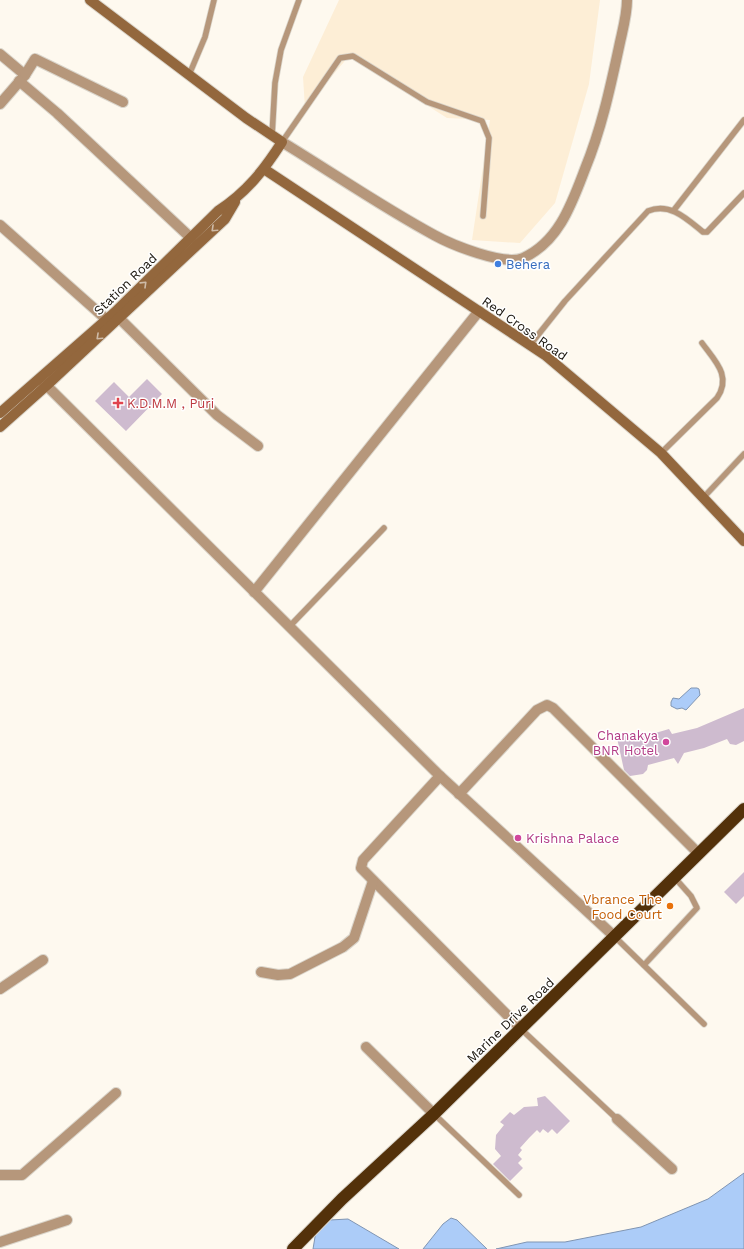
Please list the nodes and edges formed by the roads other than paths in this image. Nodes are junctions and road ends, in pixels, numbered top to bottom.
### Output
1 (90, 0) edge
2 (214, 0) edge
3 (299, 0) edge
4 (627, 0) edge
5 (0, 54) edge
6 (189, 75) junction
7 (22, 78) junction
8 (123, 102) dead end
9 (0, 104) edge
10 (744, 120) edge
11 (272, 136) junction
12 (282, 142) junction
13 (264, 170) junction
14 (744, 193) edge
15 (238, 198) junction
16 (674, 210) junction
17 (483, 216) dead end
18 (0, 225) edge
19 (191, 238) junction
20 (479, 311) junction
21 (114, 317) junction
22 (702, 343) dead end
23 (530, 345) junction
24 (39, 378) junction
25 (46, 386) junction
26 (0, 413) edge
27 (0, 427) edge
28 (258, 446) dead end
29 (662, 453) junction
30 (744, 454) edge
31 (703, 498) junction
32 (384, 528) dead end
33 (744, 541) edge
34 (254, 592) junction
35 (290, 627) junction
36 (440, 776) junction
37 (459, 794) junction
38 (744, 809) edge
39 (699, 854) junction
40 (675, 878) junction
41 (373, 881) junction
42 (615, 937) junction
43 (44, 960) dead end
44 (644, 965) junction
45 (262, 972) dead end
46 (0, 988) edge
47 (704, 1024) dead end
48 (520, 1029) junction
49 (366, 1047) dead end
50 (116, 1093) dead end
51 (434, 1114) junction
52 (617, 1119) joint
53 (672, 1169) dead end
54 (0, 1175) edge
55 (519, 1195) dead end
56 (67, 1220) dead end
57 (0, 1242) edge
58 (293, 1249) edge

1 - 6 main road
2 - 6 lane
3 - 11 lane
4 - 12 street
5 - 7 street
6 - 11 main road
7 - 8 street
7 - 9 street
7 - 19 street
10 - 16 lane
11 - 12 main road
12 - 13 main road, Station Road
12 - 17 lane
13 - 15 main road, Station Road
13 - 20 main road, Red Cross Road
14 - 16 lane
15 - 19 main road, Station Road
15 -> 21 main road
16 - 23 lane
18 - 21 street
21 -> 19 main road, Station Road
20 - 23 main road, Red Cross Road
20 - 34 street
21 - 24 main road, Station Road
21 -> 25 main road
21 - 28 street
22 - 29 lane
23 - 29 main road, Red Cross Road
24 - 25 street
24 - 26 main road, Station Road
25 - 27 main road
25 - 34 street
29 - 31 main road, Red Cross Road
30 - 31 lane
31 - 33 main road, Red Cross Road
32 - 35 lane
34 - 35 street
35 - 36 street
36 - 37 street
36 - 41 street
37 - 39 street
37 - 42 street
38 - 39 highway, Marine Drive Road
39 - 40 highway, Marine Drive Road
40 - 42 highway, Marine Drive Road
40 - 44 lane
41 - 45 street
41 - 48 street
42 - 44 lane
42 - 48 highway, Marine Drive Road
43 - 46 street
44 - 47 lane
48 - 51 highway, Marine Drive Road
48 - 52 lane
49 - 51 street
50 - 54 street
51 - 55 lane
51 - 58 highway, Marine Drive Road
52 - 53 street
56 - 57 street

